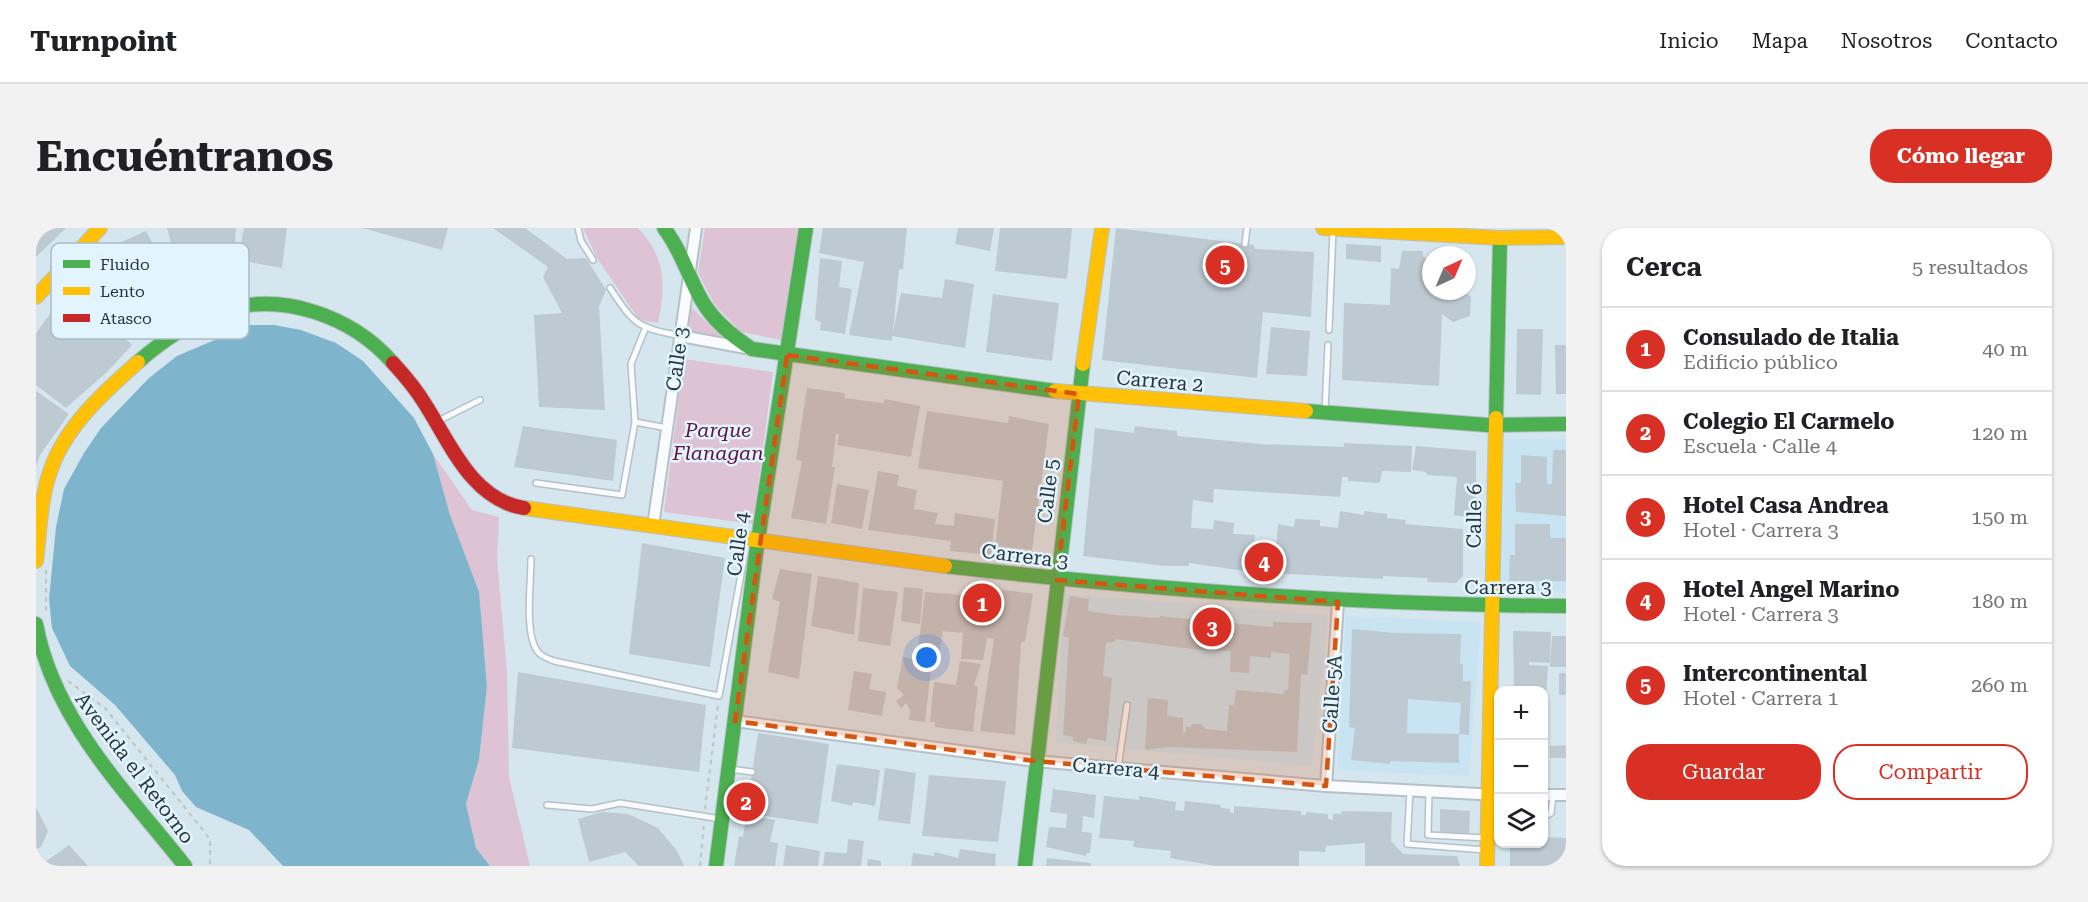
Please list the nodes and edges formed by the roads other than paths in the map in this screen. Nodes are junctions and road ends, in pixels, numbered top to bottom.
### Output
1 (100, 228) edge
2 (578, 228) edge
3 (664, 228) edge
4 (696, 228) edge
5 (806, 228) edge
6 (1102, 228) edge
7 (1247, 228) edge
8 (1323, 228) edge
9 (1333, 229) edge
10 (1566, 237) edge
11 (1500, 238) junction
12 (86, 243) edge
13 (1245, 244) dead end
14 (593, 260) dead end
15 (690, 273) junction
16 (51, 281) edge
17 (610, 288) dead end
18 (36, 297) edge
19 (249, 305) edge
20 (645, 329) junction
21 (1329, 330) dead end
22 (681, 336) junction
23 (166, 339) edge
24 (1328, 345) dead end
25 (752, 349) junction
26 (787, 355) junction
27 (1079, 394) junction
28 (480, 400) dead end
29 (1324, 415) junction
30 (437, 422) junction
31 (635, 422) junction
32 (1566, 424) edge
33 (1495, 425) junction
34 (667, 428) junction
35 (536, 483) dead end
36 (653, 526) junction
37 (753, 541) junction
38 (531, 559) dead end
39 (41, 564) edge
40 (1057, 580) junction
41 (1338, 602) junction
42 (1566, 606) edge
43 (1491, 607) junction
44 (41, 621) edge
45 (724, 667) junction
46 (741, 670) junction
47 (1127, 705) dead end
48 (735, 721) junction
49 (1035, 761) junction
50 (729, 768) junction
51 (1118, 768) junction
52 (752, 772) dead end
53 (1326, 786) junction
54 (1410, 791) junction
55 (1429, 792) junction
56 (1494, 795) edge
57 (1548, 795) edge
58 (1566, 795) edge
59 (547, 805) dead end
60 (1548, 815) edge
61 (1493, 818) edge
62 (722, 819) junction
63 (1487, 844) junction
64 (185, 866) edge
65 (716, 866) edge
66 (1025, 866) edge
67 (1487, 866) edge

1 - 12 main road
2 - 14 lane
3 - 15 main road, Carrera 2
4 - 15 street, Calle 3
5 - 26 main road, Calle 4
6 - 27 main road, Calle 5
7 - 13 lane
8 - 9 main road
9 - 11 main road
9 - 21 lane
10 - 11 main road
11 - 33 main road, Calle 6
15 - 22 street, Calle 3
15 - 25 main road, Carrera 2
16 - 18 main road
17 - 20 lane
19 - 30 main road
20 - 22 lane
20 - 31 lane
22 - 25 street, Carrera 2
22 - 34 street, Calle 3
23 - 39 main road
24 - 29 lane
25 - 26 main road, Carrera 2
26 - 27 main road, Carrera 2
26 - 37 main road, Calle 4
27 - 29 main road, Carrera 2
27 - 40 main road, Calle 5
28 - 30 lane
29 - 33 main road, Carrera 2
30 - 36 main road, Carrera 3
31 - 34 lane
31 - 35 lane
32 - 33 main road, Carrera 2
33 - 43 main road, Calle 6
34 - 36 street, Calle 3
36 - 37 main road, Carrera 3
37 - 40 main road, Carrera 3
37 - 45 lane
37 - 46 main road, Calle 4
38 - 45 lane
40 - 41 main road, Carrera 3
40 - 49 main road, Calle 5
41 - 43 main road, Carrera 3
41 - 53 street, Calle 5A
42 - 43 main road, Carrera 3
43 - 56 main road, Calle 6
44 - 64 main road, Avenida el Retorno
45 - 46 lane
46 - 48 main road, Calle 4
47 - 51 lane
48 - 49 street, Carrera 4
48 - 50 main road, Calle 4
49 - 51 street, Carrera 4
49 - 66 main road, Calle 5
50 - 52 lane
50 - 62 main road, Calle 4
51 - 53 street, Carrera 4
53 - 54 street, Carrera 4
54 - 55 street, Carrera 4
54 - 63 lane
55 - 56 street, Carrera 4
55 - 63 lane
56 - 61 main road, Calle 6
57 - 58 street
57 - 60 lane
59 - 62 lane
61 - 63 main road, Calle 6
62 - 65 main road, Calle 4
63 - 67 main road, Calle 6

